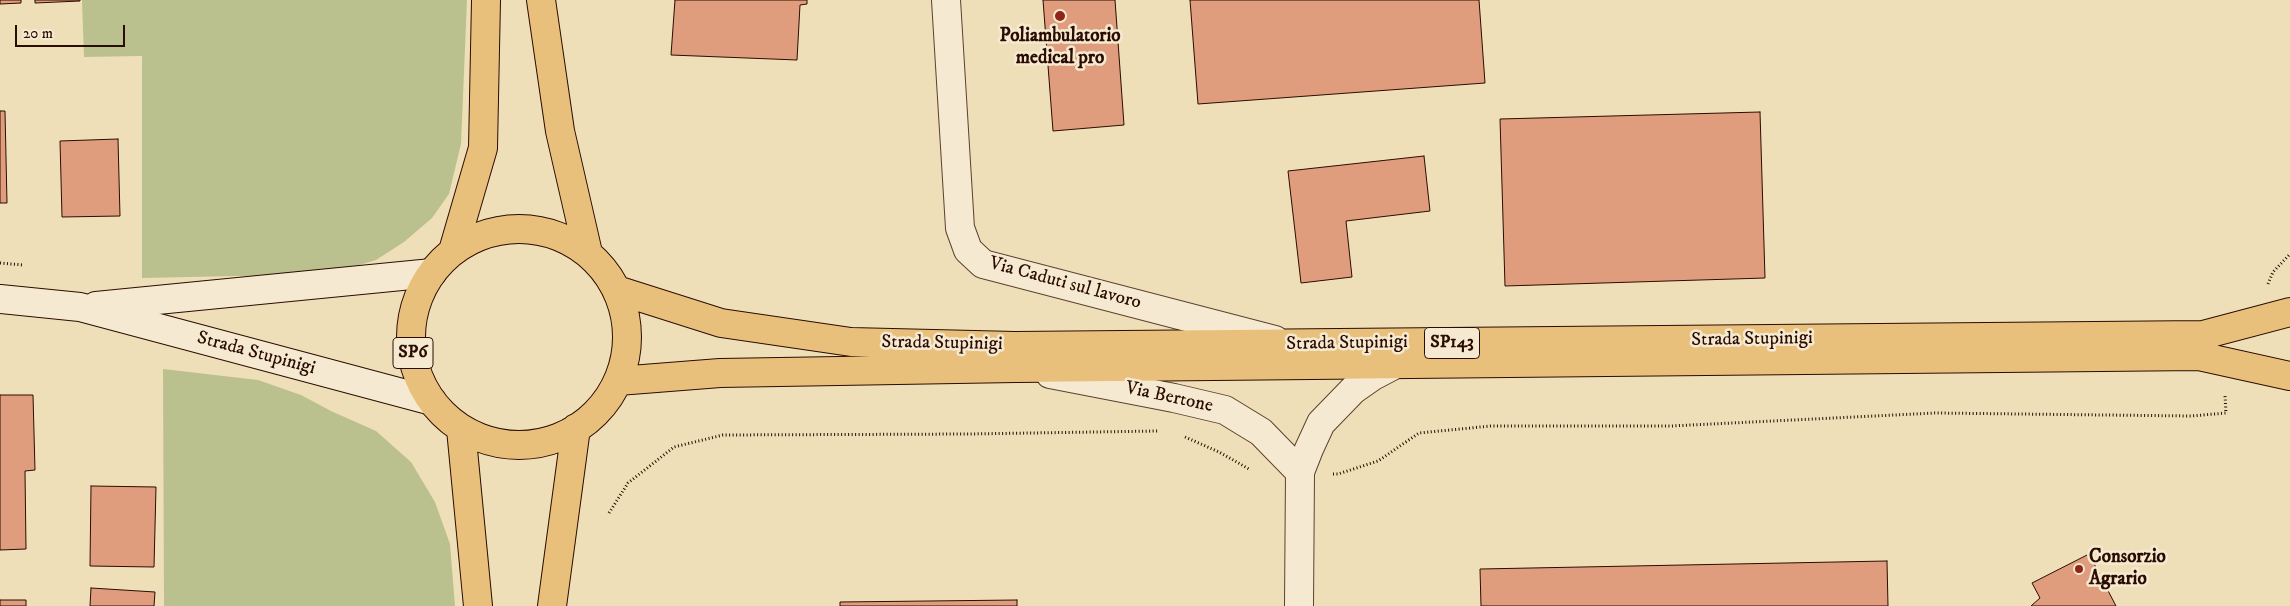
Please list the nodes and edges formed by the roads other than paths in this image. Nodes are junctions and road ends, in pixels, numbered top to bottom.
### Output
1 (486, 0) edge
2 (541, 0) edge
3 (946, 0) edge
4 (453, 251) junction
5 (588, 253) junction
6 (432, 273) junction
7 (617, 290) junction
8 (0, 299) edge
9 (80, 308) junction
10 (2290, 312) edge
11 (1293, 344) junction
12 (1394, 365) junction
13 (1016, 368) junction
14 (2290, 376) edge
15 (618, 381) junction
16 (432, 402) junction
17 (576, 428) junction
18 (461, 429) junction
19 (1300, 472) junction
20 (478, 606) edge
21 (552, 606) edge
22 (1299, 606) edge

1 - 4 main road, SP6
2 - 5 main road
3 - 11 street, Via Caduti sul lavoro
4 - 5 main road, SP6
4 - 6 main road, SP6
5 - 7 main road, SP6
6 - 9 street, Strada Stupinigi
6 - 16 main road, SP6
7 - 11 main road, Strada Stupinigi / SP143
7 - 15 main road, SP6
8 - 9 street, Strada Stupinigi
9 - 16 street, Strada Stupinigi
10 - 11 main road, Strada Stupinigi / SP143
12 - 13 main road, Strada Stupinigi / SP143
12 - 14 main road, Strada Stupinigi / SP143
12 - 19 street
13 - 15 main road, Strada Stupinigi / SP143
13 - 19 street, Via Bertone
15 - 17 main road, SP6
16 - 18 main road, SP6
17 - 18 main road, SP6
17 - 21 main road
18 - 20 main road
19 - 22 street

